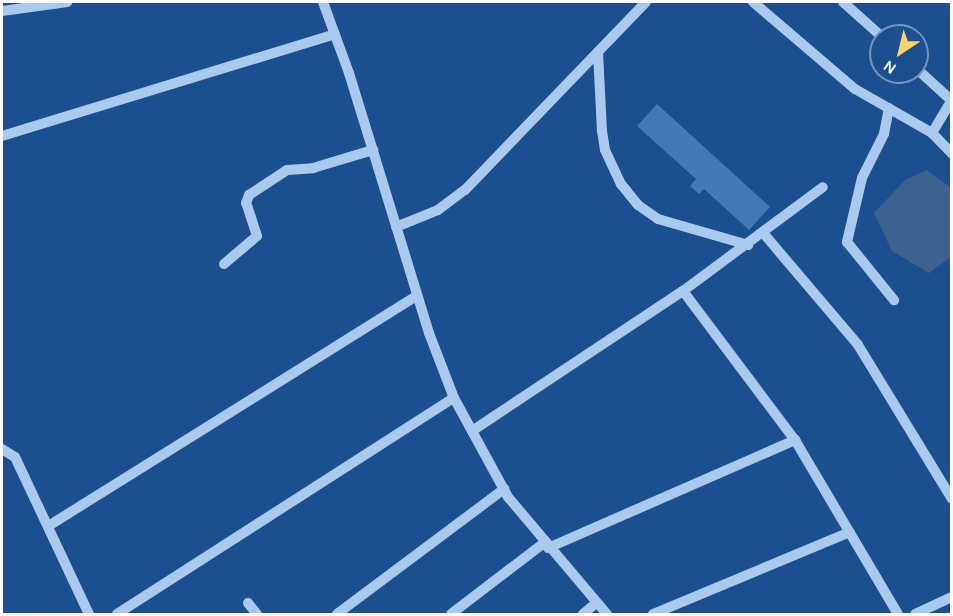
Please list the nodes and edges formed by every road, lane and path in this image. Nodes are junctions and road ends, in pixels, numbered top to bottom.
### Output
1 (67, 2) edge
2 (323, 2) edge
3 (646, 2) edge
4 (753, 2) edge
5 (843, 2) edge
6 (2, 11) edge
7 (869, 25) edge
8 (335, 34) junction
9 (598, 52) junction
10 (929, 80) edge
11 (951, 100) edge
12 (889, 108) junction
13 (932, 133) junction
14 (2, 136) edge
15 (373, 150) junction
16 (951, 154) edge
17 (823, 187) dead end
18 (396, 227) junction
19 (764, 234) junction
20 (748, 245) junction
21 (224, 264) dead end
22 (683, 291) junction
23 (417, 296) junction
24 (894, 300) dead end
25 (454, 398) junction
26 (472, 431) junction
27 (795, 440) junction
28 (2, 449) edge
29 (504, 489) junction
30 (951, 499) edge
31 (50, 525) junction
32 (850, 532) junction
33 (546, 545) junction
34 (951, 597) edge
35 (248, 603) dead end
36 (596, 603) junction
37 (89, 615) edge
38 (117, 615) edge
39 (257, 615) edge
40 (337, 615) edge
41 (451, 615) edge
42 (583, 615) edge
43 (607, 615) edge
44 (653, 615) edge
45 (898, 615) edge
46 (915, 615) edge

1 - 6 street
2 - 8 street
3 - 9 street
4 - 12 street
5 - 7 street
8 - 14 street
8 - 15 street
9 - 18 street
9 - 20 street
10 - 11 street
11 - 13 street
12 - 13 street
12 - 24 street
13 - 16 street
15 - 18 street
15 - 21 street
17 - 19 street
18 - 23 street
19 - 20 street
19 - 30 street
20 - 22 street
22 - 26 street
22 - 27 street
23 - 25 street
23 - 31 street
25 - 26 street
25 - 38 street
26 - 29 street
27 - 32 street
27 - 33 street
28 - 31 street
29 - 33 street
29 - 40 street
31 - 37 street
32 - 44 street
32 - 45 street
33 - 36 street
33 - 41 street
34 - 46 street
35 - 39 street
36 - 42 street
36 - 43 street

